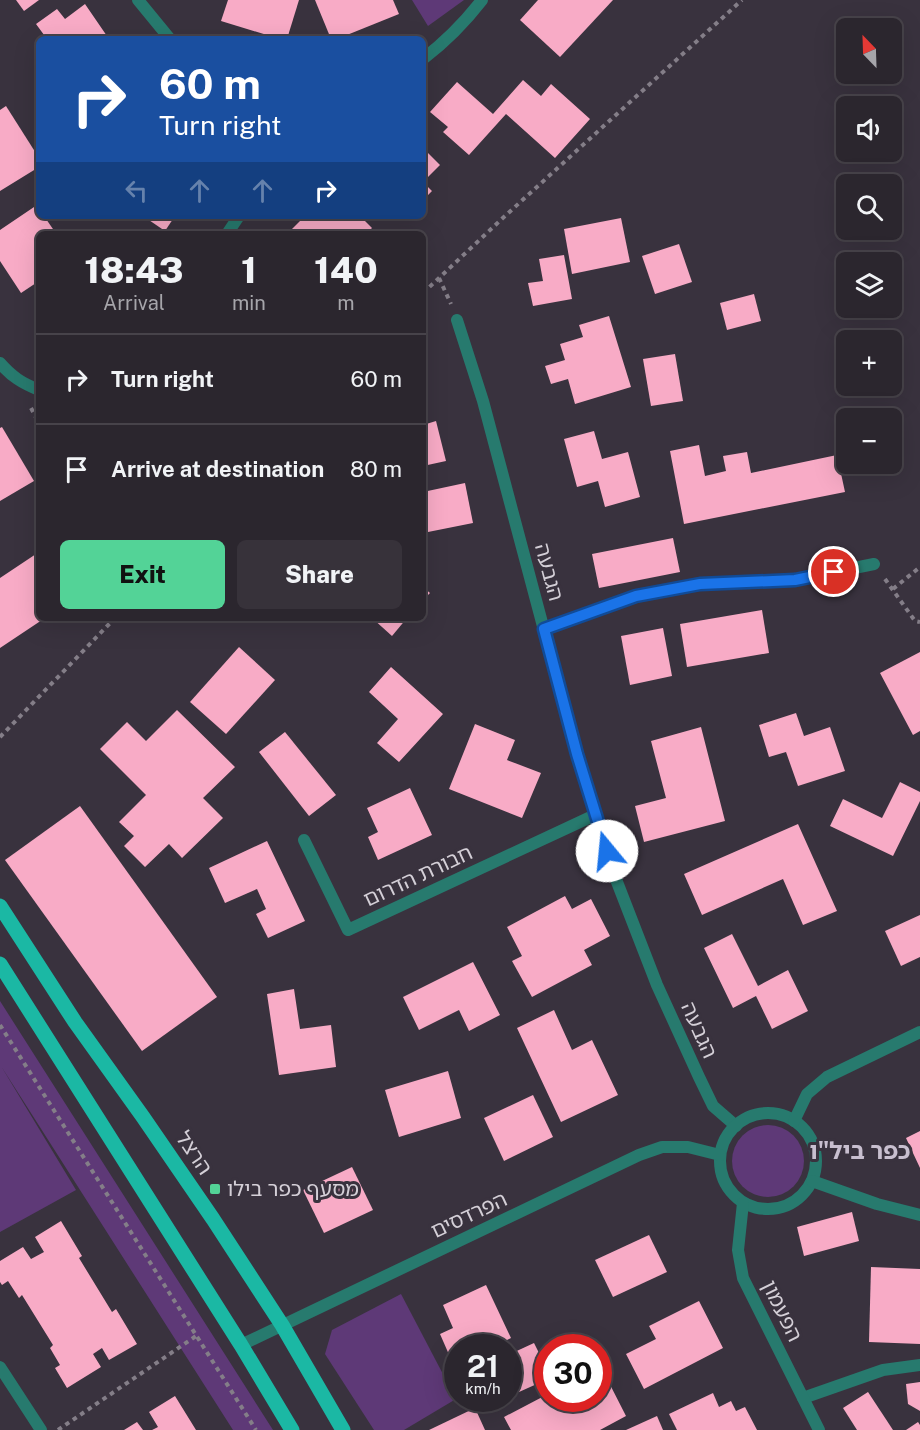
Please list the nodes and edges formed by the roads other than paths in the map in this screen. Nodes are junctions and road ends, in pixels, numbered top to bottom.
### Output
1 (138, 0) edge
2 (482, 0) edge
3 (168, 36) edge
4 (426, 56) edge
5 (457, 320) road end
6 (0, 363) edge
7 (36, 389) edge
8 (874, 564) road end
9 (544, 629) junction
10 (596, 815) junction
11 (304, 840) dead end
12 (0, 906) edge
13 (0, 964) edge
14 (920, 1032) edge
15 (794, 1121) junction
16 (736, 1126) junction
17 (720, 1155) junction
18 (812, 1181) junction
19 (743, 1203) junction
20 (920, 1215) edge
21 (282, 1325) junction
22 (241, 1345) junction
23 (920, 1365) edge
24 (0, 1367) edge
25 (803, 1398) junction
26 (41, 1430) edge
27 (292, 1430) edge
28 (343, 1430) edge
29 (819, 1430) edge

1 - 3 street
2 - 4 street
5 - 9 street, הגבעה
6 - 7 street
8 - 9 street
9 - 10 street, הגבעה
10 - 11 street, חבורת הדרום
10 - 16 street, הגבעה
12 - 21 main road, הרצל
13 - 22 main road
14 - 15 street
15 - 16 street
15 - 18 street
16 - 17 street
17 - 19 street
17 - 21 street, הפרדסים
18 - 19 street
18 - 20 street
19 - 25 street, הפעמון
21 - 22 street, הפרדסים
21 - 28 main road, הרצל
22 - 27 main road
23 - 25 street
24 - 26 street
25 - 29 street, הפעמון

